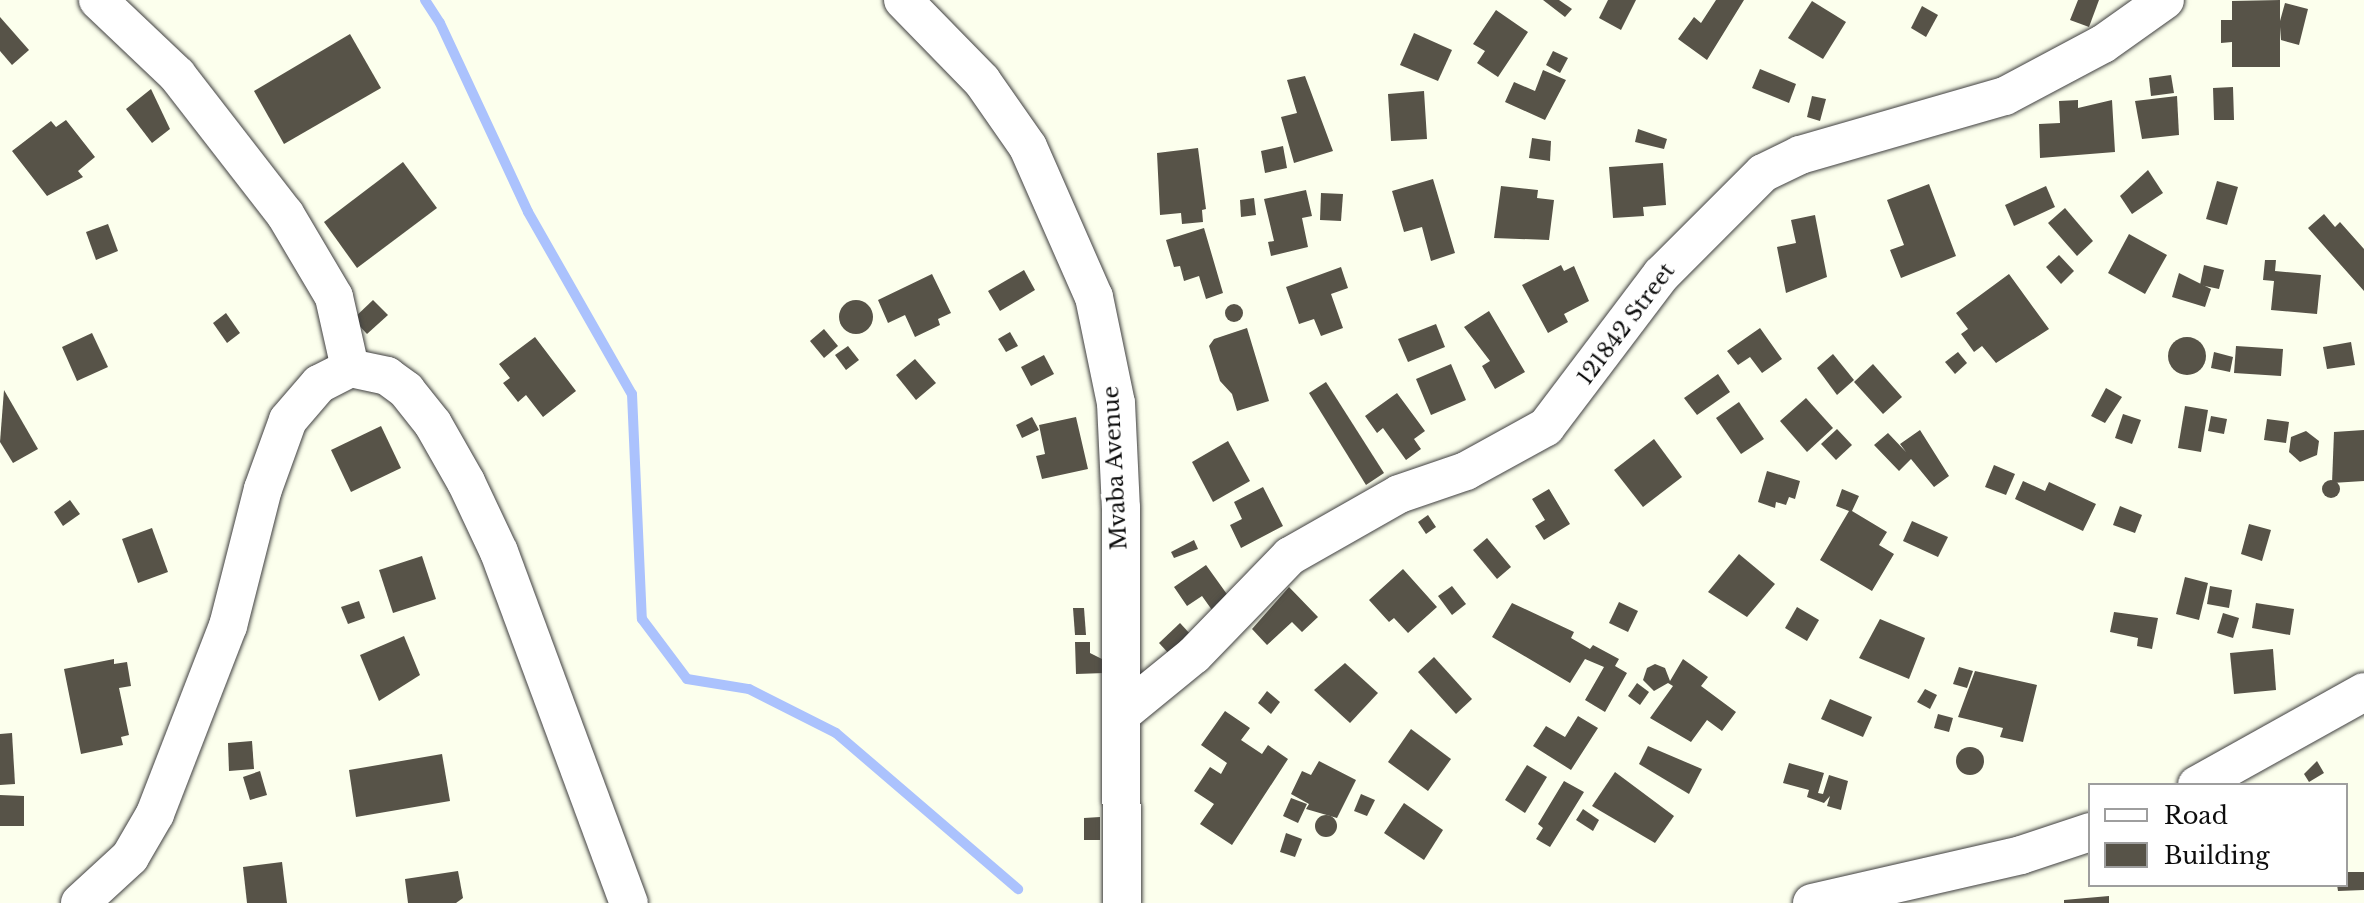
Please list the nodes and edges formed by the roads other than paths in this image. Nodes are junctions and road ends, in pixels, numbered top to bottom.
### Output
1 (98, 0) edge
2 (903, 0) edge
3 (2165, 0) edge
4 (350, 368) junction
5 (2364, 692) edge
6 (1124, 712) junction
7 (2201, 783) edge
8 (2088, 833) edge
9 (80, 903) edge
10 (629, 903) edge
11 (1122, 903) edge
12 (1812, 903) edge

1 - 4 street
2 - 6 street, Mvaba Avenue
3 - 6 street, 121842 Street
4 - 9 street
4 - 10 street
5 - 7 street
6 - 11 street, Mvaba Avenue
8 - 12 street

